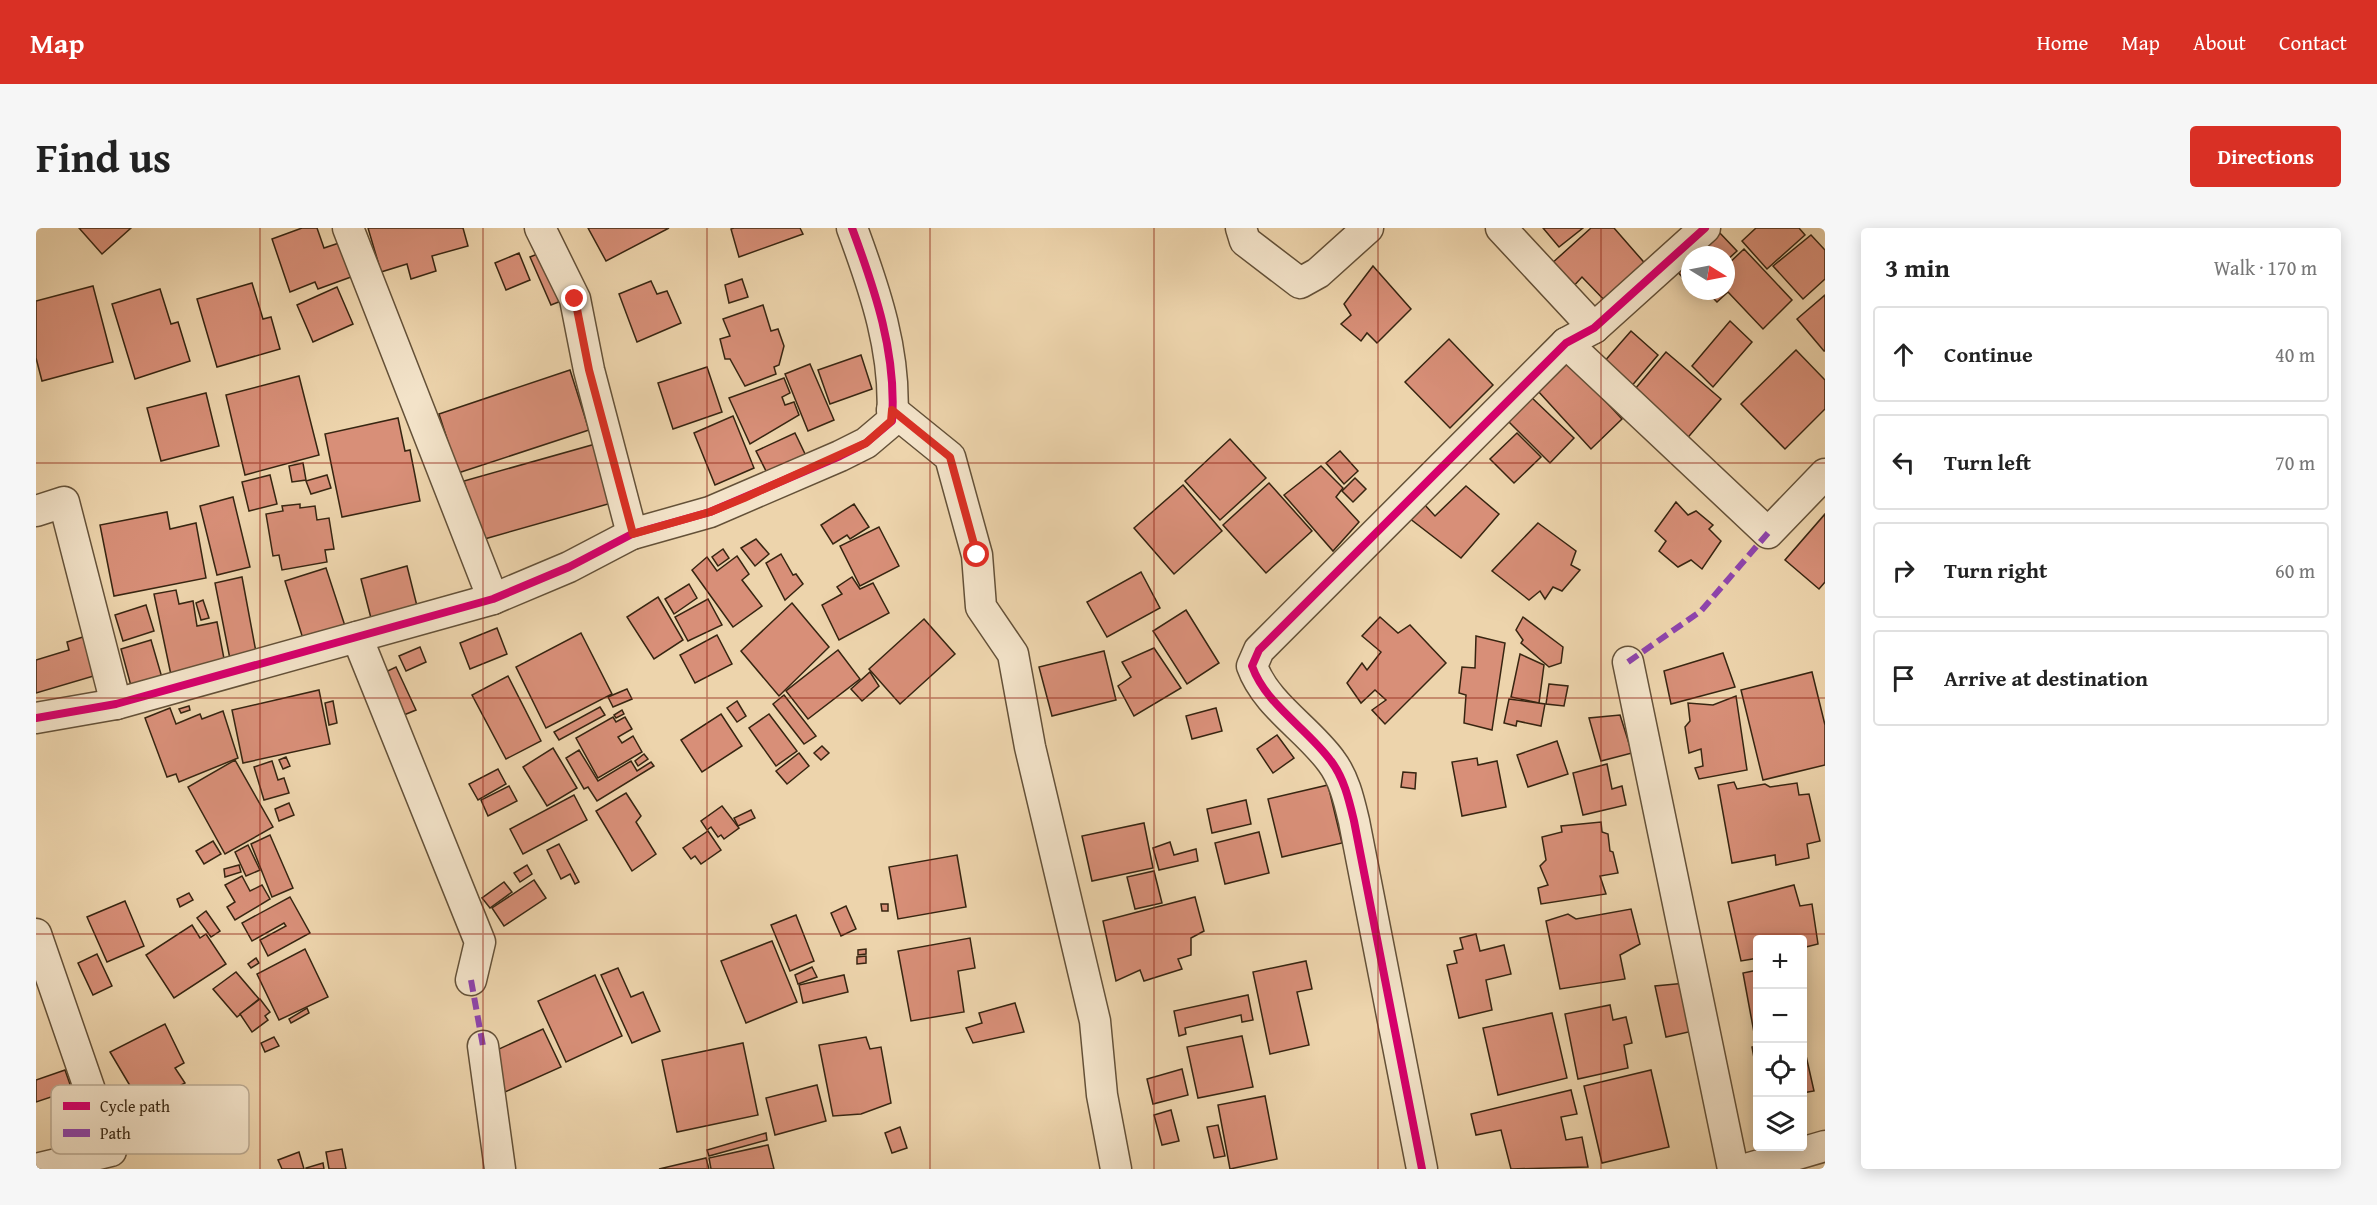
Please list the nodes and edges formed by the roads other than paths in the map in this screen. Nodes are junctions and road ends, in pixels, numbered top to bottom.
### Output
1 (348, 228) edge
2 (540, 228) edge
3 (852, 228) edge
4 (1368, 228) edge
5 (1501, 228) edge
6 (1705, 228) edge
7 (1243, 234) edge
8 (1594, 328) junction
9 (1566, 343) junction
10 (892, 410) junction
11 (1825, 474) edge
12 (36, 511) edge
13 (633, 534) junction
14 (493, 599) junction
15 (357, 637) junction
16 (1628, 662) dead end
17 (116, 704) junction
18 (36, 718) edge
19 (36, 933) edge
20 (471, 980) dead end
21 (483, 1046) dead end
22 (88, 1085) edge
23 (1825, 1146) edge
24 (98, 1154) edge
25 (36, 1169) edge
26 (500, 1169) edge
27 (1116, 1169) edge
28 (1422, 1169) edge
29 (1733, 1169) edge
30 (1746, 1169) edge

1 - 14 street
2 - 13 street
3 - 10 street
4 - 7 street
5 - 8 street
6 - 8 street
8 - 9 street
9 - 11 street
9 - 28 street
10 - 13 street
10 - 27 street
12 - 17 street
13 - 14 street
14 - 15 street
15 - 17 street
15 - 20 street
16 - 29 street
17 - 18 street
19 - 22 street
21 - 26 street
23 - 30 street
24 - 25 street

